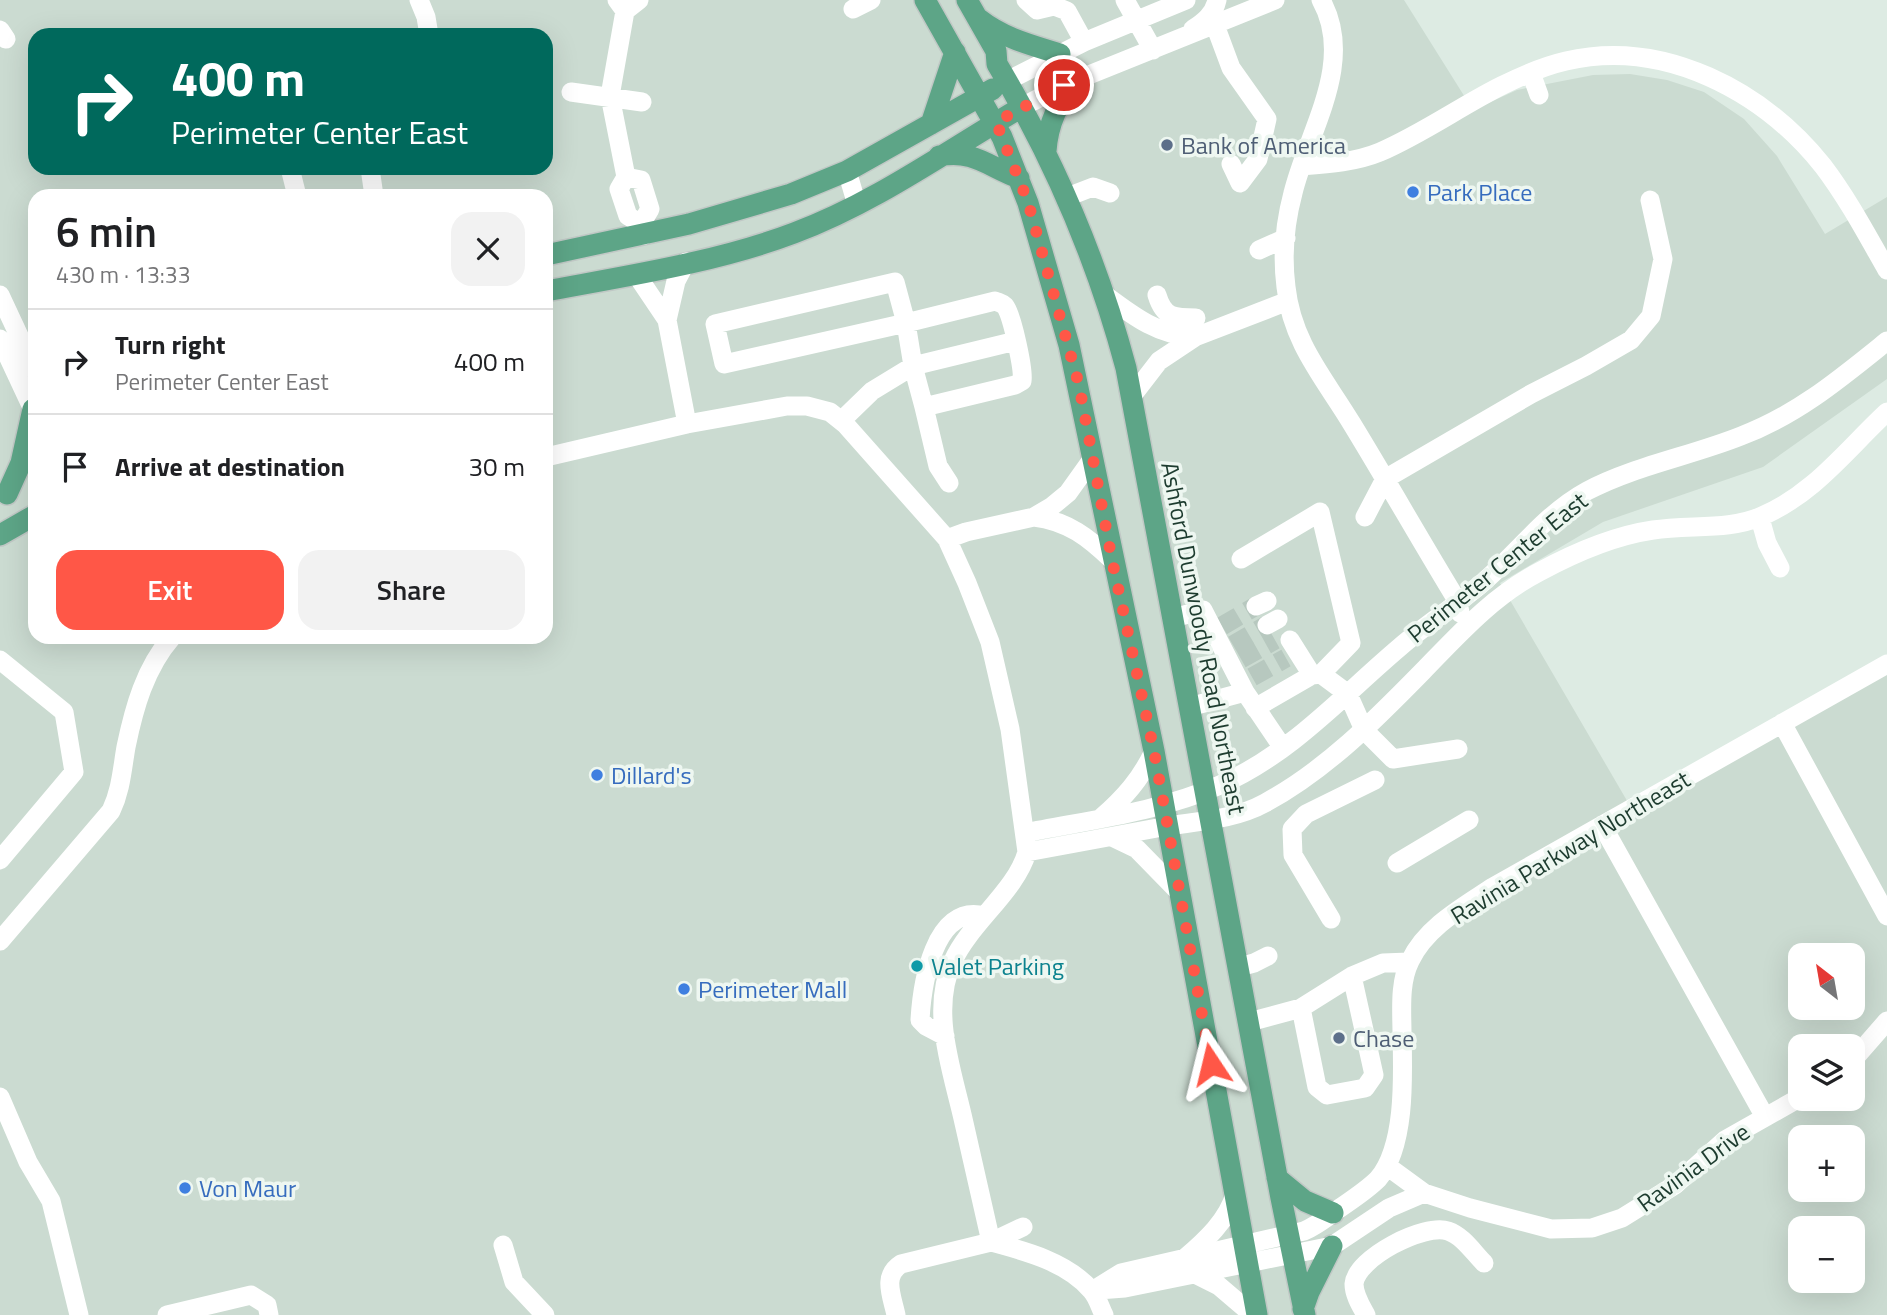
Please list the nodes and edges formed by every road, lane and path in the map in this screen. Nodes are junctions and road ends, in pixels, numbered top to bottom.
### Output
1 (419, 0) edge
2 (925, 0) edge
3 (1026, 0) edge
4 (1125, 0) edge
5 (1186, 0) edge
6 (1217, 0) edge
7 (1275, 0) edge
8 (1321, 0) edge
9 (627, 4) edge
10 (1165, 4) edge
11 (972, 9) edge
12 (1137, 20) junction
13 (1216, 25) junction
14 (428, 28) edge
15 (1084, 42) junction
16 (1175, 42) junction
17 (1153, 50) junction
18 (955, 52) junction
19 (1060, 54) junction
20 (1531, 73) junction
21 (1076, 80) junction
22 (1007, 81) junction
23 (571, 92) dead end
24 (1539, 94) dead end
25 (610, 96) junction
26 (981, 97) junction
27 (642, 102) dead end
28 (1022, 107) junction
29 (996, 122) junction
30 (931, 124) junction
31 (1046, 152) junction
32 (939, 156) junction
33 (1231, 164) dead end
34 (1302, 166) junction
35 (847, 171) junction
36 (1019, 178) junction
37 (1110, 193) dead end
38 (1067, 197) junction
39 (1650, 200) dead end
40 (857, 205) junction
41 (643, 230) junction
42 (1286, 238) junction
43 (1259, 250) dead end
44 (553, 252) edge
45 (686, 262) junction
46 (1887, 270) edge
47 (645, 272) junction
48 (553, 290) edge
49 (0, 295) edge
50 (1105, 295) junction
51 (1157, 295) dead end
52 (1288, 301) junction
53 (667, 320) junction
54 (906, 323) junction
55 (1196, 328) junction
56 (0, 339) edge
57 (1016, 341) junction
58 (1887, 341) edge
59 (28, 355) edge
60 (913, 366) junction
61 (1132, 396) junction
62 (28, 398) edge
63 (924, 407) junction
64 (1887, 412) edge
65 (841, 421) junction
66 (687, 424) junction
67 (28, 435) edge
68 (553, 455) edge
69 (1093, 458) junction
70 (1385, 479) junction
71 (28, 481) edge
72 (949, 483) dead end
73 (3, 496) edge
74 (1034, 517) junction
75 (1365, 517) dead end
76 (1760, 518) junction
77 (28, 519) edge
78 (0, 535) edge
79 (947, 539) junction
80 (1241, 559) dead end
81 (1112, 560) junction
82 (1780, 568) dead end
83 (1497, 598) junction
84 (1458, 602) junction
85 (1173, 618) junction
86 (1283, 638) dead end
87 (166, 644) edge
88 (1447, 645) junction
89 (0, 660) edge
90 (1887, 664) edge
91 (1316, 675) junction
92 (1248, 690) junction
93 (1348, 694) junction
94 (1189, 707) junction
95 (1782, 723) junction
96 (1364, 730) junction
97 (1283, 748) junction
98 (1458, 749) dead end
99 (1154, 751) junction
100 (1393, 760) junction
101 (1206, 791) junction
102 (1164, 805) junction
103 (1101, 818) junction
104 (1212, 820) junction
105 (1469, 820) dead end
106 (1602, 825) junction
107 (1168, 827) junction
108 (1112, 837) junction
109 (1026, 842) junction
110 (0, 859) edge
111 (1396, 863) dead end
112 (1180, 893) junction
113 (1887, 916) edge
114 (1331, 919) dead end
115 (0, 942) edge
116 (1268, 956) dead end
117 (1409, 961) junction
118 (1239, 967) junction
119 (1352, 976) junction
120 (1301, 1008) junction
121 (1887, 1021) edge
122 (1249, 1022) junction
123 (1865, 1046) edge
124 (0, 1097) edge
125 (1788, 1104) edge
126 (1765, 1117) junction
127 (1387, 1166) junction
128 (1277, 1178) junction
129 (1424, 1193) junction
130 (1235, 1194) junction
131 (1333, 1213) junction
132 (1023, 1227) dead end
133 (991, 1242) junction
134 (503, 1245) dead end
135 (1290, 1246) junction
136 (1332, 1246) junction
137 (1245, 1255) junction
138 (1183, 1259) junction
139 (1484, 1263) dead end
140 (1197, 1275) junction
141 (1092, 1291) junction
142 (1304, 1312) edge
143 (79, 1315) edge
144 (167, 1315) edge
145 (269, 1315) edge
146 (545, 1315) edge
147 (896, 1315) edge
148 (1104, 1315) edge
149 (1255, 1315) edge
150 (1366, 1315) edge

1 - 14 street
2 - 18 main road
3 - 15 street
4 - 12 street
5 - 10 street
6 - 16 street
7 - 13 street
8 - 34 street
9 - 25 street
10 - 12 street
11 - 19 main road
11 - 22 main road, Ashford Dunwoody Road Northeast
12 - 15 street
12 - 17 street
13 - 16 street
13 - 33 street
15 - 19 street
16 - 17 street
17 - 21 street
18 - 26 main road
18 - 30 main road
19 - 22 street
20 - 24 street
20 - 34 street
20 - 46 street
21 - 28 street
21 - 31 main road
22 - 26 main road
22 - 28 main road, Ashford Dunwoody Road Northeast
23 - 25 street
25 - 27 street
25 - 41 street
26 - 29 main road
26 - 30 main road
28 - 29 main road
28 - 31 main road, Ashford Dunwoody Road Northeast
29 - 32 main road
29 - 36 main road
30 - 35 main road
31 - 38 main road, Ashford Dunwoody Road Northeast
32 - 36 main road
32 - 40 main road
34 - 42 street
35 - 40 street
35 - 41 main road
36 - 69 main road
37 - 38 street
38 - 50 main road, Ashford Dunwoody Road Northeast
39 - 70 street
40 - 45 main road
41 - 44 main road
41 - 47 main road
42 - 43 street
42 - 52 street
45 - 47 main road
45 - 53 street
47 - 48 main road
47 - 53 street
49 - 59 street
50 - 55 street
50 - 61 main road, Ashford Dunwoody Road Northeast
51 - 55 street
52 - 55 street
52 - 70 street
53 - 66 street
54 - 54 street
54 - 57 street
54 - 60 street
55 - 61 street
56 - 62 street
57 - 60 street
57 - 63 street
58 - 84 street, Perimeter Center East
60 - 63 street
60 - 65 street
61 - 85 main road, Ashford Dunwoody Road Northeast
63 - 72 street
64 - 76 street, Perimeter Center East
65 - 66 street
65 - 79 street
66 - 68 street
67 - 73 main road
69 - 74 street
69 - 81 main road
70 - 75 street
70 - 84 street
71 - 73 main road
74 - 79 street
74 - 81 street
76 - 82 street
76 - 83 street, Perimeter Center East
77 - 78 main road
79 - 109 street
80 - 91 street
81 - 99 main road
83 - 84 street
83 - 88 street, Perimeter Center East
84 - 88 street
84 - 93 street, Perimeter Center East
85 - 92 street
85 - 94 main road, Ashford Dunwoody Road Northeast
86 - 91 street
87 - 115 street
88 - 96 street, Perimeter Center East
89 - 110 street
90 - 95 street, Ravinia Parkway Northeast
91 - 92 street
91 - 93 street
92 - 94 street
92 - 97 street
93 - 96 street
93 - 97 street, Perimeter Center East
94 - 101 main road, Ashford Dunwoody Road Northeast
95 - 106 street, Ravinia Parkway Northeast
95 - 113 street
96 - 100 street
96 - 104 street, Perimeter Center East
97 - 101 street, Perimeter Center East
98 - 100 street
99 - 102 main road
99 - 103 street
100 - 114 street
101 - 102 street, Perimeter Center East
101 - 104 main road, Ashford Dunwoody Road Northeast
102 - 103 street, Perimeter Center East
102 - 107 main road
103 - 109 street, Perimeter Center East
104 - 107 street, Perimeter Center East
104 - 118 main road, Ashford Dunwoody Road Northeast
105 - 111 street
106 - 117 street, Ravinia Parkway Northeast
106 - 126 street
107 - 108 street, Perimeter Center East
107 - 112 main road
108 - 109 street, Perimeter Center East
108 - 112 street
109 - 133 street
112 - 130 main road
116 - 118 street
117 - 119 street
117 - 127 street, Ravinia Parkway Northeast
118 - 122 main road, Ashford Dunwoody Road Northeast
119 - 120 street
119 - 120 street
120 - 122 street
121 - 123 street
122 - 128 main road, Ashford Dunwoody Road Northeast
124 - 143 street
125 - 126 street, Ravinia Drive
126 - 129 street, Ravinia Drive
127 - 129 street, Ravinia Drive
127 - 131 street, Ravinia Parkway Northeast
128 - 131 main road
128 - 135 main road, Ashford Dunwoody Road Northeast
129 - 136 street, Ravinia Parkway Northeast
130 - 137 main road
130 - 138 street
131 - 135 street, Ravinia Parkway Northeast
132 - 133 street
133 - 141 street
133 - 147 street
134 - 146 street
135 - 136 street, Ravinia Parkway Northeast
135 - 137 street, Ravinia Parkway Northeast
135 - 142 main road, Ashford Dunwoody Road Northeast
136 - 142 main road
137 - 138 street
137 - 140 street
137 - 149 main road
138 - 141 street
139 - 150 street
140 - 141 street
140 - 149 street
141 - 148 street
144 - 145 street

